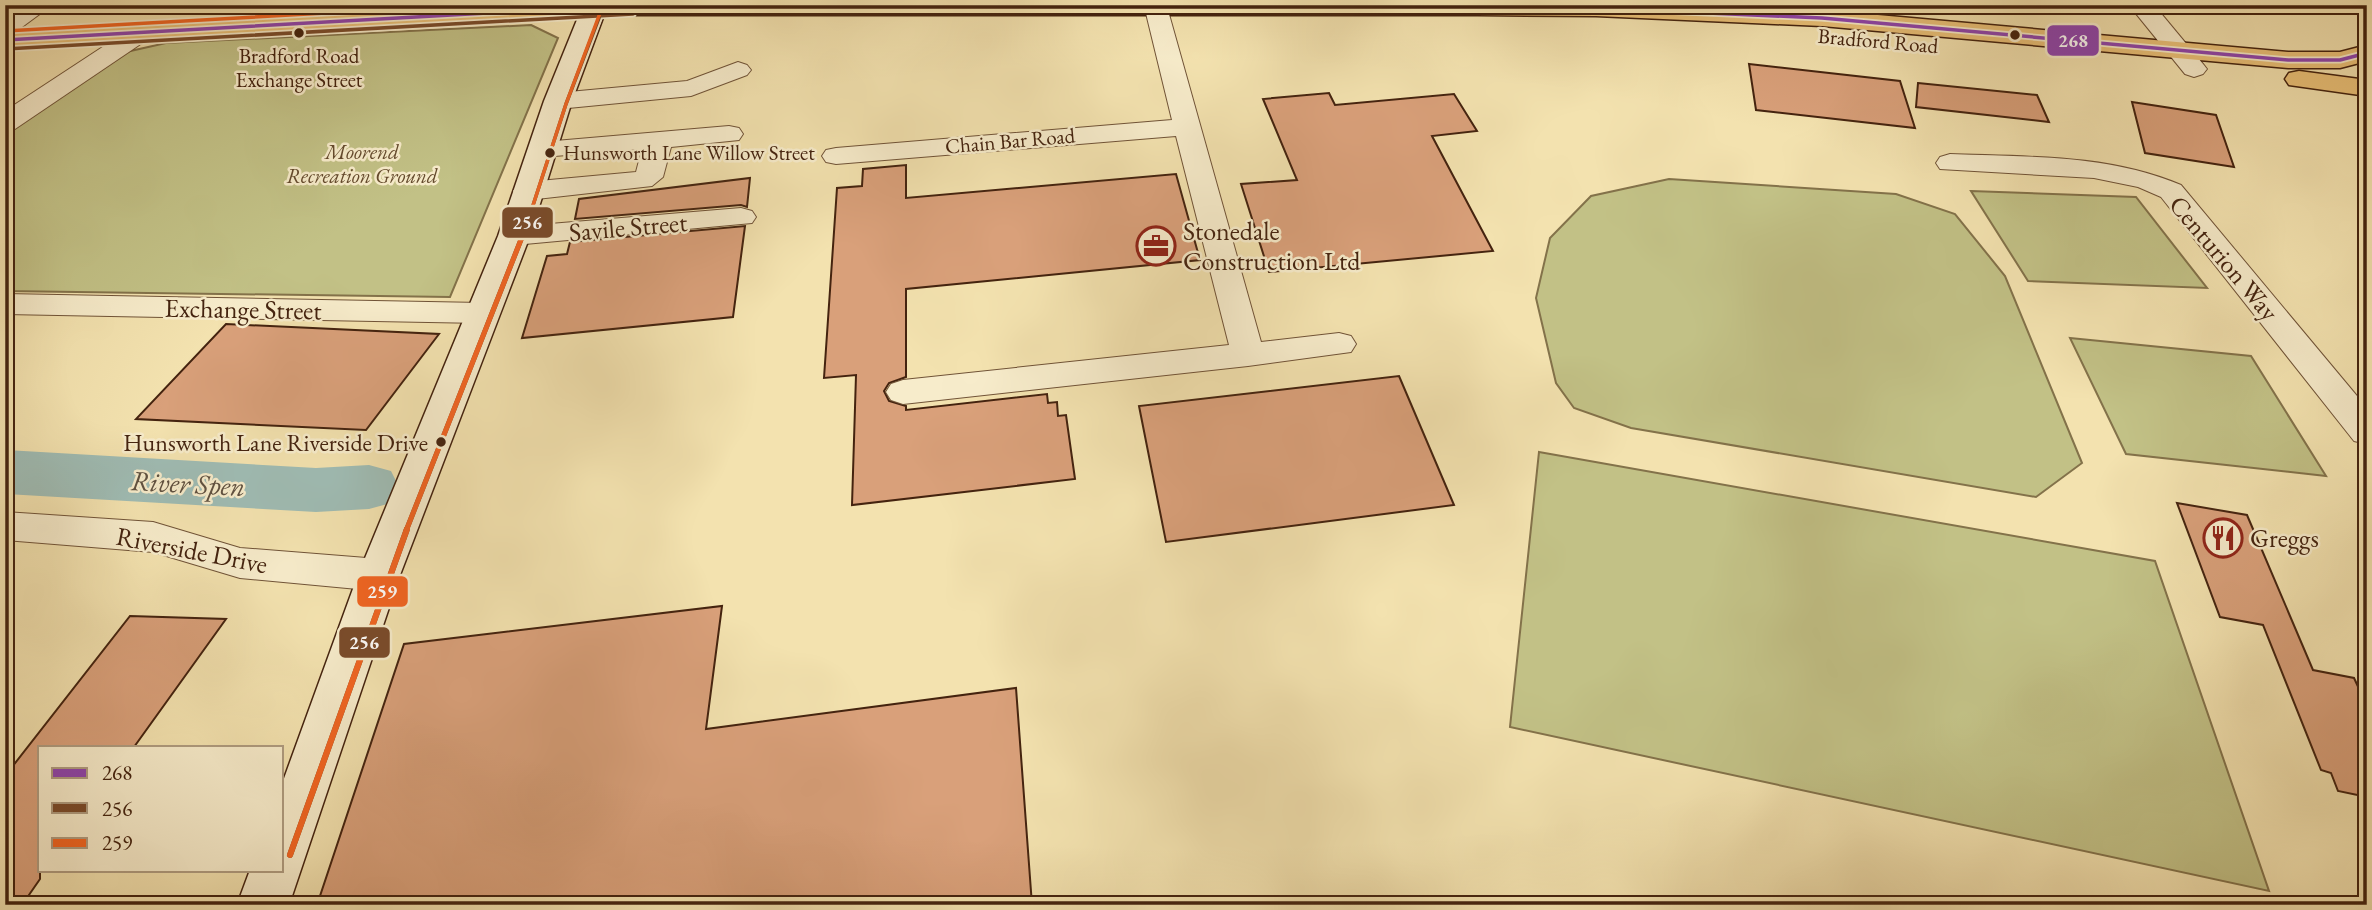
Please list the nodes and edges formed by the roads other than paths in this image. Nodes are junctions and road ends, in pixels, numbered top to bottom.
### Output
1 (40, 5) edge
2 (2141, 5) edge
3 (775, 6) edge
4 (1155, 7) junction
5 (594, 8) junction
6 (5, 28) edge
7 (142, 32) junction
8 (5, 40) edge
9 (2367, 53) edge
10 (2187, 60) junction
11 (738, 70) dead end
12 (2367, 88) edge
13 (558, 101) junction
14 (5, 123) edge
15 (1185, 127) junction
16 (729, 134) dead end
17 (659, 139) junction
18 (542, 149) junction
19 (835, 156) dead end
20 (1950, 163) dead end
21 (528, 191) junction
22 (741, 217) dead end
23 (514, 236) junction
24 (5, 304) edge
25 (482, 313) junction
26 (1339, 344) dead end
27 (1248, 355) junction
28 (903, 392) dead end
29 (2367, 432) edge
30 (5, 526) edge
31 (379, 575) junction
32 (284, 846) edge
33 (274, 872) edge
34 (263, 905) edge

1 - 6 street
2 - 10 street
3 - 4 main road, Bradford Road
3 - 5 main road, Bradford Road
4 - 10 main road, Bradford Road
4 - 15 street
5 - 7 main road, Bradford Road
5 - 13 main road
7 - 8 main road, Bradford Road
7 - 14 street
9 - 10 main road, Bradford Road
10 - 12 main road, Bradford Road
11 - 13 street
13 - 18 main road
15 - 19 street, Chain Bar Road
15 - 27 street
16 - 17 street
17 - 18 street
17 - 21 street
18 - 21 main road
20 - 29 street, Centurion Way
21 - 23 main road
22 - 23 street, Savile Street
23 - 25 main road
24 - 25 street, Exchange Street
25 - 31 main road
26 - 27 street
27 - 28 street
30 - 31 street, Riverside Drive
31 - 32 main road
33 - 34 main road

